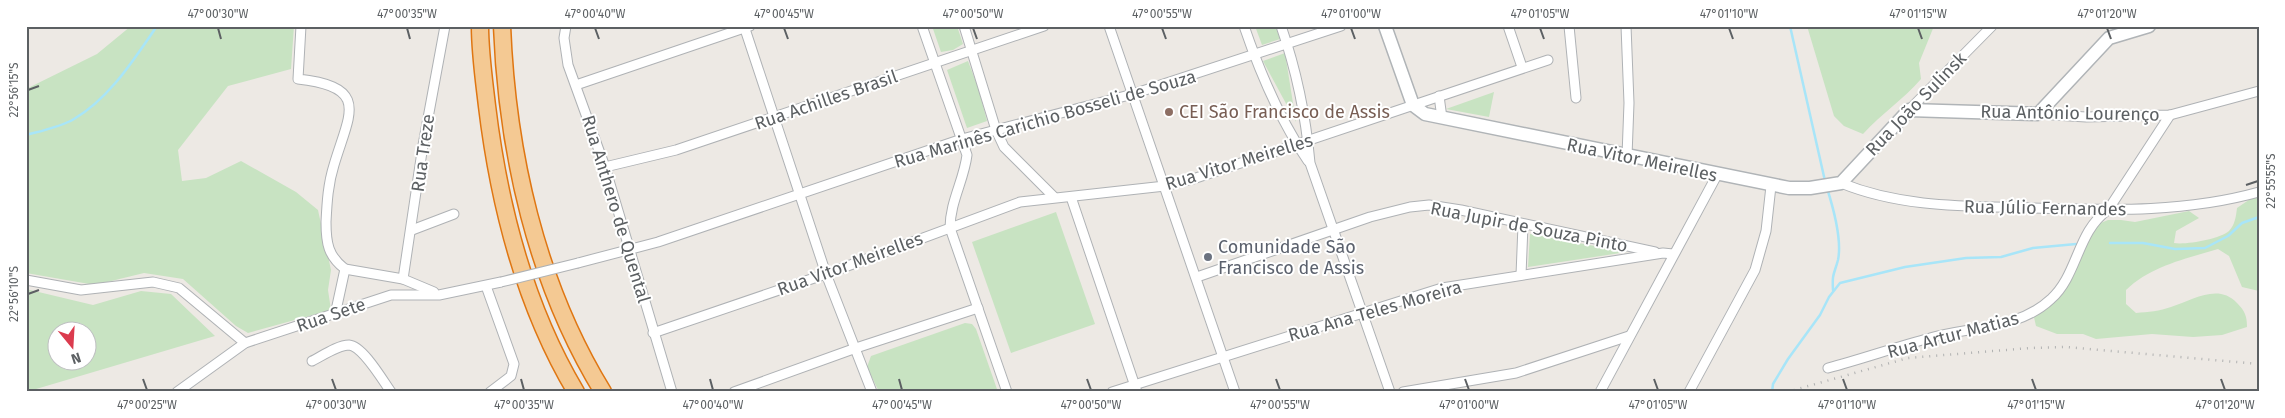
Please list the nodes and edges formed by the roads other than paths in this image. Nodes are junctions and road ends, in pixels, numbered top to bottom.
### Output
1 (301, 26) edge
2 (445, 26) edge
3 (480, 26) edge
4 (502, 26) edge
5 (922, 26) edge
6 (964, 26) edge
7 (1044, 26) edge
8 (1110, 26) edge
9 (1244, 26) edge
10 (1281, 26) edge
11 (1341, 26) edge
12 (1385, 26) edge
13 (1508, 26) edge
14 (1569, 26) edge
15 (1626, 26) edge
16 (1992, 26) edge
17 (2120, 26) edge
18 (2149, 26) edge
19 (566, 27) edge
20 (746, 27) edge
21 (2109, 38) junction
22 (1287, 44) junction
23 (974, 52) junction
24 (1254, 56) junction
25 (1548, 60) dead end
26 (934, 63) junction
27 (1522, 67) junction
28 (576, 85) junction
29 (2259, 91) edge
30 (1133, 94) junction
31 (1439, 96) junction
32 (1576, 98) dead end
33 (1413, 105) junction
34 (1909, 110) junction
35 (2038, 114) junction
36 (2170, 115) junction
37 (775, 116) junction
38 (1442, 118) junction
39 (996, 130) junction
40 (962, 139) junction
41 (1308, 141) junction
42 (1297, 144) junction
43 (1627, 156) junction
44 (1310, 163) junction
45 (605, 167) junction
46 (1717, 175) junction
47 (1837, 183) junction
48 (1165, 186) junction
49 (1771, 186) junction
50 (2259, 192) edge
51 (800, 195) junction
52 (1054, 197) junction
53 (1071, 197) junction
54 (2108, 210) junction
55 (454, 214) dead end
56 (1523, 225) junction
57 (950, 228) junction
58 (1331, 229) junction
59 (412, 230) junction
60 (630, 248) junction
61 (1663, 253) junction
62 (1673, 254) junction
63 (345, 269) junction
64 (826, 274) junction
65 (1521, 275) junction
66 (1197, 277) junction
67 (404, 279) junction
68 (26, 280) edge
69 (501, 282) joint
70 (486, 286) junction
71 (439, 295) junction
72 (978, 308) junction
73 (1360, 312) junction
74 (335, 315) junction
75 (653, 333) junction
76 (1629, 336) junction
77 (246, 343) junction
78 (856, 348) junction
79 (1224, 358) junction
80 (312, 361) dead end
81 (1828, 368) dead end
82 (1005, 388) edge
83 (1136, 388) edge
84 (177, 392) edge
85 (392, 392) edge
86 (490, 392) edge
87 (576, 392) edge
88 (603, 392) edge
89 (672, 392) edge
90 (734, 392) edge
91 (872, 392) edge
92 (1013, 392) edge
93 (1112, 392) edge
94 (1235, 392) edge
95 (1390, 392) edge
96 (1403, 392) edge
97 (1600, 392) edge
98 (1690, 392) edge

1 - 63 street
2 - 59 street, Rua Treze
3 - 87 highway
4 - 88 highway
5 - 26 street
6 - 23 street
7 - 23 street, Rua Achilles Brasil
8 - 30 street
9 - 24 street
10 - 22 street
11 - 22 street, Rua Marinês Carichio Bosseli de Souza
12 - 33 street
13 - 27 street
14 - 32 street
15 - 43 street
16 - 34 street, Rua João Sulinsk
17 - 21 street
18 - 21 street
19 - 28 street, Rua Anthero de Quental
20 - 28 street
20 - 37 street
21 - 35 street
22 - 24 street, Rua Marinês Carichio Bosseli de Souza
22 - 41 street
23 - 26 street, Rua Achilles Brasil
23 - 39 street
24 - 30 street, Rua Marinês Carichio Bosseli de Souza
24 - 42 street
25 - 27 street
26 - 37 street, Rua Achilles Brasil
26 - 40 street
27 - 31 street
28 - 45 street, Rua Anthero de Quental
29 - 36 street, Rua Antônio Lourenço
30 - 39 street, Rua Marinês Carichio Bosseli de Souza
30 - 48 street
31 - 33 street
31 - 38 street
33 - 38 street, Rua Vitor Meirelles
33 - 41 street, Rua Vitor Meirelles
34 - 35 street, Rua Antônio Lourenço
34 - 47 street, Rua João Sulinsk
35 - 36 street, Rua Antônio Lourenço
36 - 54 street, Rua Artur Matias
37 - 45 street, Rua Achilles Brasil
37 - 51 street
38 - 43 street, Rua Vitor Meirelles
39 - 40 street, Rua Marinês Carichio Bosseli de Souza
39 - 52 street
40 - 51 street, Rua Marinês Carichio Bosseli de Souza
40 - 57 street
41 - 42 street, Rua Vitor Meirelles
41 - 44 street
42 - 44 street
42 - 48 street, Rua Vitor Meirelles
43 - 46 street, Rua Vitor Meirelles
44 - 58 street
45 - 60 street, Rua Anthero de Quental
46 - 49 street, Rua Vitor Meirelles
46 - 62 street
47 - 49 street, Rua Vitor Meirelles
47 - 54 street, Rua Júlio Fernandes
48 - 53 street, Rua Vitor Meirelles
48 - 66 street
49 - 98 street
50 - 54 street, Rua Júlio Fernandes
51 - 60 street, Rua Marinês Carichio Bosseli de Souza
51 - 64 street
52 - 53 street, Rua Vitor Meirelles
52 - 57 street, Rua Vitor Meirelles
53 - 83 street
54 - 81 street, Rua Artur Matias
55 - 59 street
56 - 58 street, Rua Jupir de Souza Pinto
56 - 61 street, Rua Jupir de Souza Pinto
56 - 65 street
57 - 64 street, Rua Vitor Meirelles
57 - 72 street
58 - 66 street, Rua Jupir de Souza Pinto
58 - 73 street
59 - 67 street, Rua Treze
60 - 69 street, Rua Marinês Carichio Bosseli de Souza, bridge
60 - 75 street, Rua Anthero de Quental
61 - 62 street, Rua Ana Teles Moreira
61 - 65 street, Rua Ana Teles Moreira
62 - 76 street
63 - 67 street
63 - 74 street
64 - 75 street, Rua Vitor Meirelles
64 - 78 street
65 - 73 street, Rua Ana Teles Moreira
66 - 79 street
67 - 71 street
68 - 77 street
69 - 70 street, Rua Sete
70 - 71 street, Rua Sete
70 - 86 street
71 - 74 street, Rua Sete
72 - 78 street
72 - 82 street
73 - 79 street, Rua Ana Teles Moreira
73 - 95 street
74 - 77 street, Rua Sete
75 - 89 street, Rua Anthero de Quental
76 - 96 street
76 - 97 street
77 - 84 street, Rua Sete
78 - 90 street
78 - 91 street
79 - 83 street, Rua Ana Teles Moreira
79 - 94 street
80 - 85 street
82 - 92 street
83 - 93 street, Rua Ana Teles Moreira

